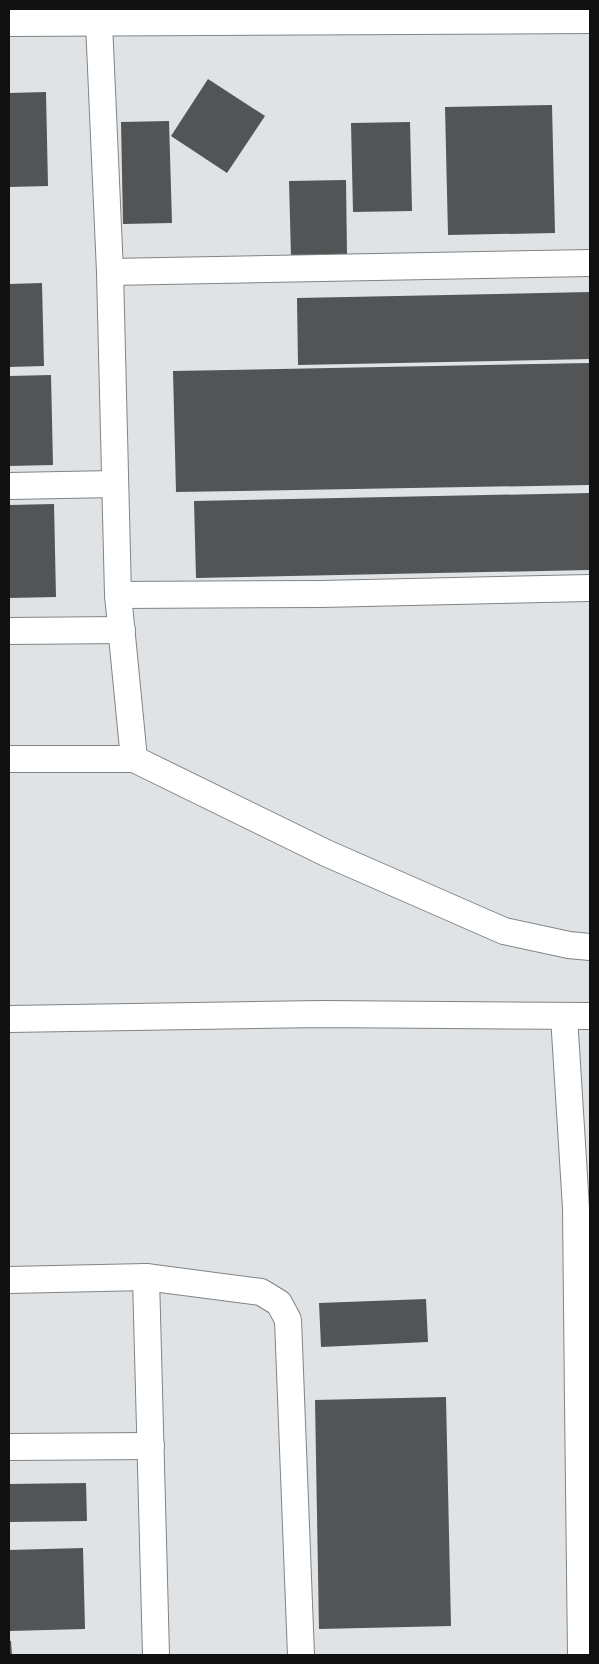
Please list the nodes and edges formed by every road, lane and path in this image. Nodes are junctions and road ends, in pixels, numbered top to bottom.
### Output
1 (590, 20) edge
2 (99, 22) junction
3 (9, 24) edge
4 (590, 263) edge
5 (110, 272) junction
6 (115, 484) junction
7 (9, 486) edge
8 (590, 588) edge
9 (118, 595) junction
10 (122, 630) junction
11 (9, 631) edge
12 (9, 759) edge
13 (134, 759) junction
14 (590, 947) edge
15 (564, 1016) junction
16 (590, 1016) edge
17 (9, 1019) edge
18 (146, 1278) junction
19 (9, 1280) edge
20 (584, 1401) edge
21 (9, 1446) edge
22 (151, 1446) junction
23 (156, 1655) edge
24 (301, 1655) edge
25 (581, 1655) edge

1 - 2 lane
2 - 3 lane
2 - 5 lane
4 - 5 lane
5 - 6 lane
6 - 7 lane
6 - 9 lane
8 - 9 lane
9 - 10 lane
10 - 11 lane
10 - 13 lane
12 - 13 lane
13 - 14 lane
15 - 16 lane
15 - 17 lane
15 - 20 lane
18 - 19 lane
18 - 22 lane
18 - 24 lane
20 - 25 lane
21 - 22 lane
22 - 23 lane

